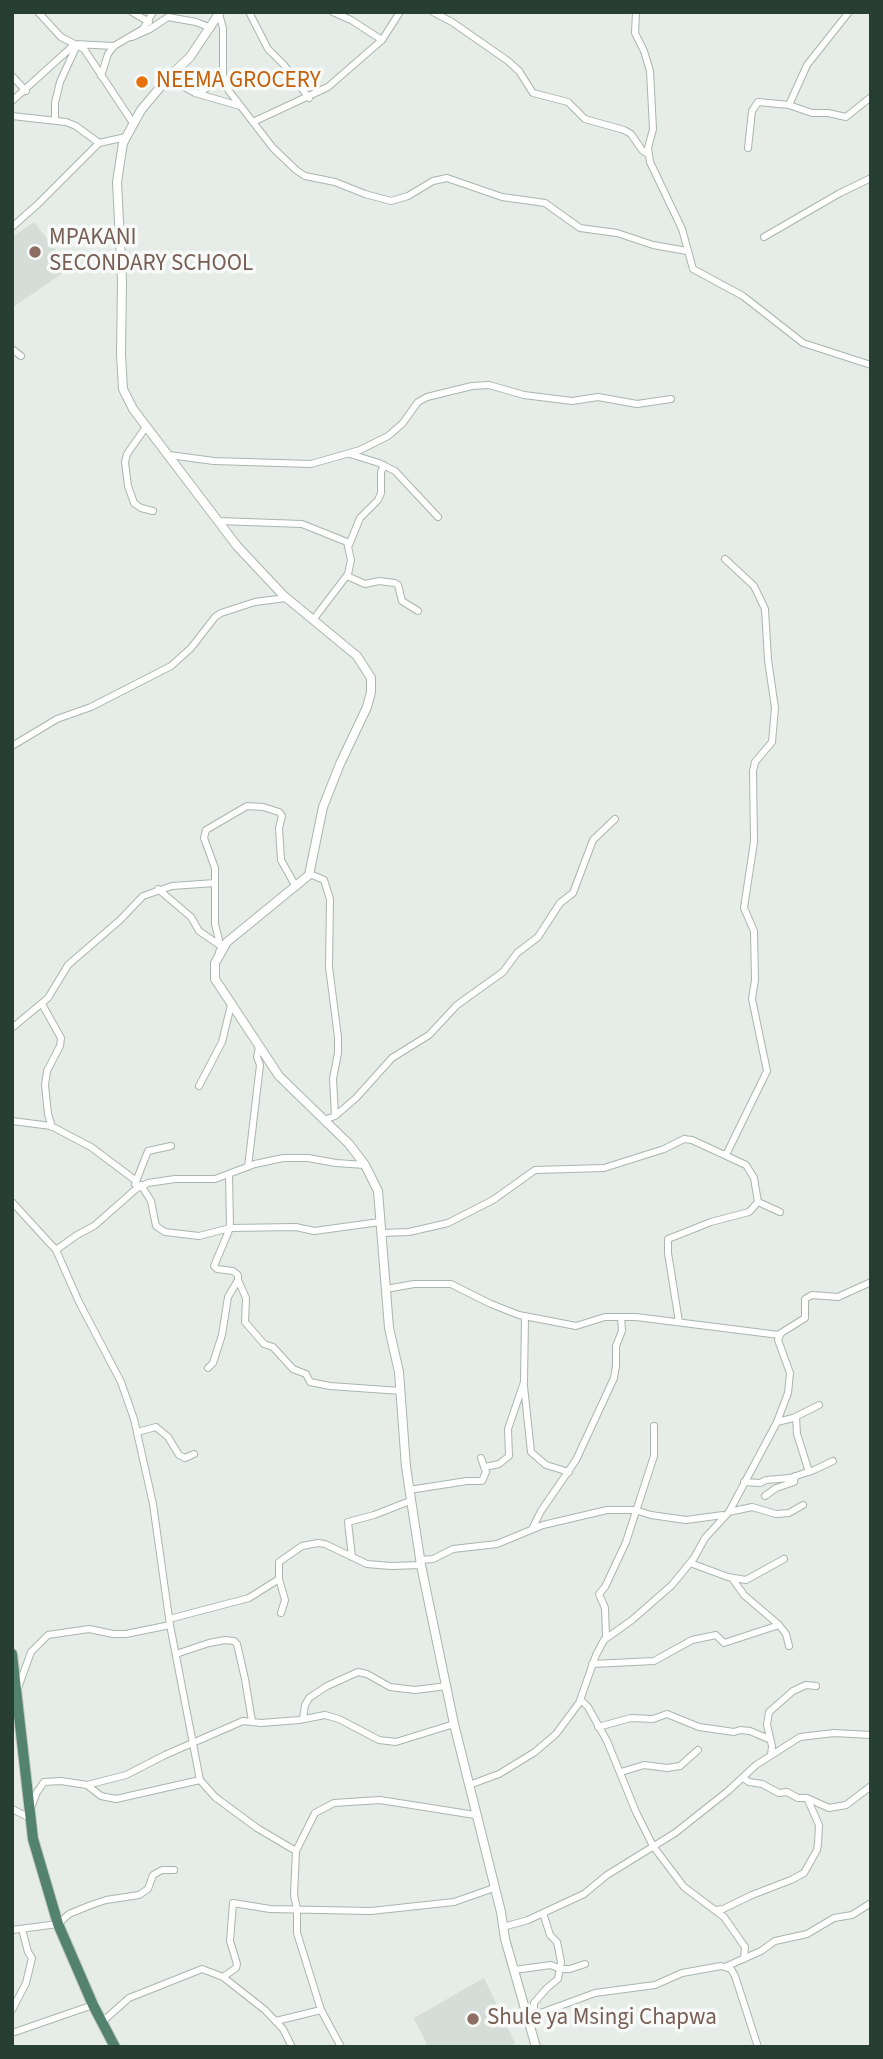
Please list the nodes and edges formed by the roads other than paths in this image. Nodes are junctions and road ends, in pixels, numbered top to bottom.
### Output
1 (37, 12) edge
2 (132, 12) edge
3 (153, 12) edge
4 (249, 12) edge
5 (333, 12) edge
6 (400, 12) edge
7 (433, 12) edge
8 (636, 12) edge
9 (849, 12) edge
10 (220, 13) edge
11 (149, 22) junction
12 (211, 28) junction
13 (132, 37) junction
14 (382, 40) junction
15 (76, 44) junction
16 (114, 46) junction
17 (223, 75) junction
18 (12, 76) edge
19 (101, 76) junction
20 (168, 78) junction
21 (26, 90) junction
22 (199, 94) junction
23 (871, 97) edge
24 (309, 98) junction
25 (12, 102) edge
26 (789, 105) junction
27 (244, 108) junction
28 (12, 116) edge
29 (55, 120) junction
30 (255, 121) junction
31 (133, 124) junction
32 (125, 137) junction
33 (99, 143) junction
34 (748, 148) dead end
35 (648, 154) junction
36 (871, 178) edge
37 (12, 227) edge
38 (764, 237) dead end
39 (687, 251) junction
40 (12, 349) edge
41 (21, 356) dead end
42 (871, 365) edge
43 (671, 399) dead end
44 (146, 427) junction
45 (348, 454) junction
46 (169, 455) junction
47 (384, 465) junction
48 (153, 511) dead end
49 (438, 517) dead end
50 (218, 520) junction
51 (349, 545) junction
52 (725, 559) dead end
53 (347, 576) junction
54 (286, 598) junction
55 (418, 611) dead end
56 (313, 620) junction
57 (12, 746) edge
58 (615, 819) dead end
59 (310, 874) junction
60 (215, 883) junction
61 (296, 887) junction
62 (158, 890) junction
63 (219, 948) junction
64 (42, 1004) junction
65 (231, 1004) junction
66 (12, 1028) edge
67 (259, 1047) junction
68 (199, 1086) dead end
69 (335, 1115) junction
70 (324, 1119) junction
71 (12, 1121) edge
72 (52, 1127) junction
73 (171, 1146) dead end
74 (726, 1155) junction
75 (365, 1165) junction
76 (247, 1167) junction
77 (229, 1175) junction
78 (138, 1183) junction
79 (12, 1202) edge
80 (758, 1202) junction
81 (780, 1212) dead end
82 (380, 1222) junction
83 (230, 1228) junction
84 (381, 1233) junction
85 (56, 1250) junction
86 (238, 1280) junction
87 (871, 1282) edge
88 (386, 1289) junction
89 (525, 1316) junction
90 (621, 1317) junction
91 (679, 1322) junction
92 (779, 1335) junction
93 (208, 1368) dead end
94 (524, 1385) junction
95 (401, 1391) junction
96 (819, 1405) dead end
97 (796, 1417) junction
98 (777, 1422) junction
99 (654, 1426) dead end
100 (137, 1432) junction
101 (194, 1454) dead end
102 (481, 1458) dead end
103 (832, 1461) dead end
104 (485, 1467) junction
105 (569, 1472) junction
106 (809, 1472) junction
107 (795, 1476) junction
108 (744, 1482) junction
109 (763, 1482) junction
110 (409, 1490) junction
111 (765, 1496) junction
112 (410, 1501) junction
113 (803, 1505) dead end
114 (756, 1508) junction
115 (635, 1510) junction
116 (727, 1513) junction
117 (533, 1529) junction
118 (352, 1557) junction
119 (784, 1559) dead end
120 (420, 1562) junction
121 (690, 1563) junction
122 (732, 1578) junction
123 (279, 1579) junction
124 (281, 1613) dead end
125 (169, 1622) junction
126 (779, 1625) junction
127 (606, 1637) junction
128 (789, 1646) dead end
129 (12, 1654) edge
130 (176, 1654) junction
131 (592, 1664) junction
132 (447, 1686) junction
133 (816, 1686) dead end
134 (15, 1696) junction
135 (581, 1700) junction
136 (12, 1712) edge
137 (303, 1719) junction
138 (252, 1721) junction
139 (454, 1724) junction
140 (598, 1727) junction
141 (21, 1730) junction
142 (871, 1735) edge
143 (769, 1739) junction
144 (191, 1743) junction
145 (698, 1750) dead end
146 (771, 1755) junction
147 (621, 1772) junction
148 (743, 1778) junction
149 (200, 1780) junction
150 (87, 1784) junction
151 (469, 1785) junction
152 (871, 1786) edge
153 (807, 1798) junction
154 (12, 1809) edge
155 (475, 1815) junction
156 (30, 1818) junction
157 (653, 1846) junction
158 (296, 1851) junction
159 (174, 1870) dead end
160 (494, 1888) junction
161 (871, 1903) edge
162 (298, 1909) junction
163 (715, 1910) junction
164 (543, 1913) junction
165 (58, 1924) junction
166 (503, 1927) junction
167 (22, 1929) junction
168 (12, 1930) edge
169 (744, 1958) junction
170 (586, 1964) dead end
171 (725, 1966) junction
172 (560, 1969) junction
173 (514, 1970) junction
174 (223, 1977) junction
175 (93, 2005) junction
176 (12, 2010) edge
177 (321, 2010) junction
178 (530, 2018) junction
179 (276, 2021) junction
180 (102, 2022) junction
181 (12, 2032) edge
182 (115, 2047) edge
183 (292, 2047) edge
184 (341, 2047) edge
185 (536, 2047) edge
186 (758, 2047) edge

1 - 15 street
2 - 11 street
3 - 11 street
4 - 24 street
5 - 14 street
6 - 14 street
7 - 35 street
8 - 35 street
9 - 26 street
10 - 12 street
10 - 17 street
11 - 13 street
12 - 13 street
12 - 20 street
13 - 16 street
14 - 24 street
15 - 16 street
15 - 19 street
15 - 21 street
15 - 29 street
16 - 19 street
17 - 22 street
17 - 27 street
18 - 21 street
19 - 31 street
20 - 22 street
20 - 31 street
21 - 25 street
22 - 27 street
23 - 26 street
24 - 30 street
26 - 34 street
27 - 30 street
28 - 29 street
29 - 33 street
30 - 39 street
31 - 32 street
32 - 33 street
32 - 44 street
33 - 37 street
35 - 39 street
36 - 38 street
39 - 42 street
40 - 41 street
43 - 45 street
44 - 46 street
44 - 48 street
45 - 46 street
45 - 47 street
46 - 50 street
47 - 49 street
47 - 51 street
50 - 51 street
50 - 54 street
51 - 53 street
52 - 74 street
53 - 55 street
53 - 56 street
54 - 56 street
54 - 57 street
56 - 59 street
58 - 69 street
59 - 61 street
59 - 69 street
60 - 61 street
60 - 62 street
60 - 63 street
61 - 63 street
62 - 63 street
62 - 64 street
63 - 65 street
64 - 66 street
64 - 72 street
65 - 67 street
65 - 68 street
67 - 70 street
67 - 76 street
69 - 70 street
70 - 75 street
71 - 72 street
72 - 78 street
73 - 78 street
74 - 80 street
74 - 84 street
75 - 76 street
75 - 82 street
76 - 77 street
77 - 78 street
77 - 83 street
78 - 83 street
78 - 85 street
79 - 85 street
80 - 81 street
80 - 91 street
82 - 83 street
82 - 84 street
83 - 86 street
84 - 88 street
85 - 100 street
86 - 93 street
86 - 95 street
87 - 92 street
88 - 89 street
88 - 95 street
89 - 90 street
89 - 94 street
90 - 91 street
90 - 105 street
91 - 92 street
92 - 98 street
94 - 104 street
94 - 105 street
95 - 110 street
96 - 97 street
97 - 98 street
97 - 106 street
98 - 108 street
99 - 115 street
100 - 101 street
100 - 125 street
102 - 104 street
103 - 106 street
104 - 110 street
105 - 117 street
106 - 107 street
107 - 109 street
107 - 111 street
108 - 109 street
108 - 116 street
109 - 111 street
110 - 112 street
111 - 114 street
112 - 118 street
112 - 120 street
113 - 114 street
114 - 116 street
115 - 116 street
115 - 117 street
115 - 127 street
116 - 121 street
117 - 120 street
118 - 120 street
118 - 123 street
119 - 122 street
120 - 132 street
121 - 122 street
121 - 127 street
122 - 126 street
123 - 124 street
123 - 125 street
125 - 130 street
125 - 134 street
126 - 128 street
126 - 131 street
127 - 131 street
129 - 134 highway
130 - 138 street
130 - 144 street
131 - 135 street
132 - 137 street
132 - 139 street
133 - 143 street
134 - 141 highway
135 - 140 street
135 - 151 street
136 - 141 street
137 - 138 street
137 - 139 street
138 - 144 street
139 - 151 street
140 - 143 street
140 - 147 street
141 - 156 highway
142 - 146 street
143 - 146 street
144 - 149 street
144 - 150 street
145 - 147 street
146 - 148 street
147 - 157 street
148 - 153 street
148 - 157 street
149 - 150 street
149 - 158 street
150 - 156 street
151 - 155 street
152 - 153 street
153 - 163 street
154 - 156 street
155 - 158 street
155 - 160 street
156 - 165 highway
157 - 163 street
157 - 164 street
158 - 162 street
159 - 165 street
160 - 162 street
160 - 166 street
161 - 169 street
162 - 174 street
162 - 177 street
163 - 169 street
164 - 166 street
164 - 172 street
165 - 167 street
165 - 175 highway
166 - 173 street
167 - 168 street
167 - 176 street
169 - 171 street
170 - 172 street
171 - 178 street
171 - 186 street
172 - 173 street
172 - 178 street
173 - 178 street
174 - 179 street
174 - 180 street
175 - 180 highway
175 - 181 street
177 - 179 street
177 - 184 street
178 - 185 street
179 - 183 street
180 - 182 highway

